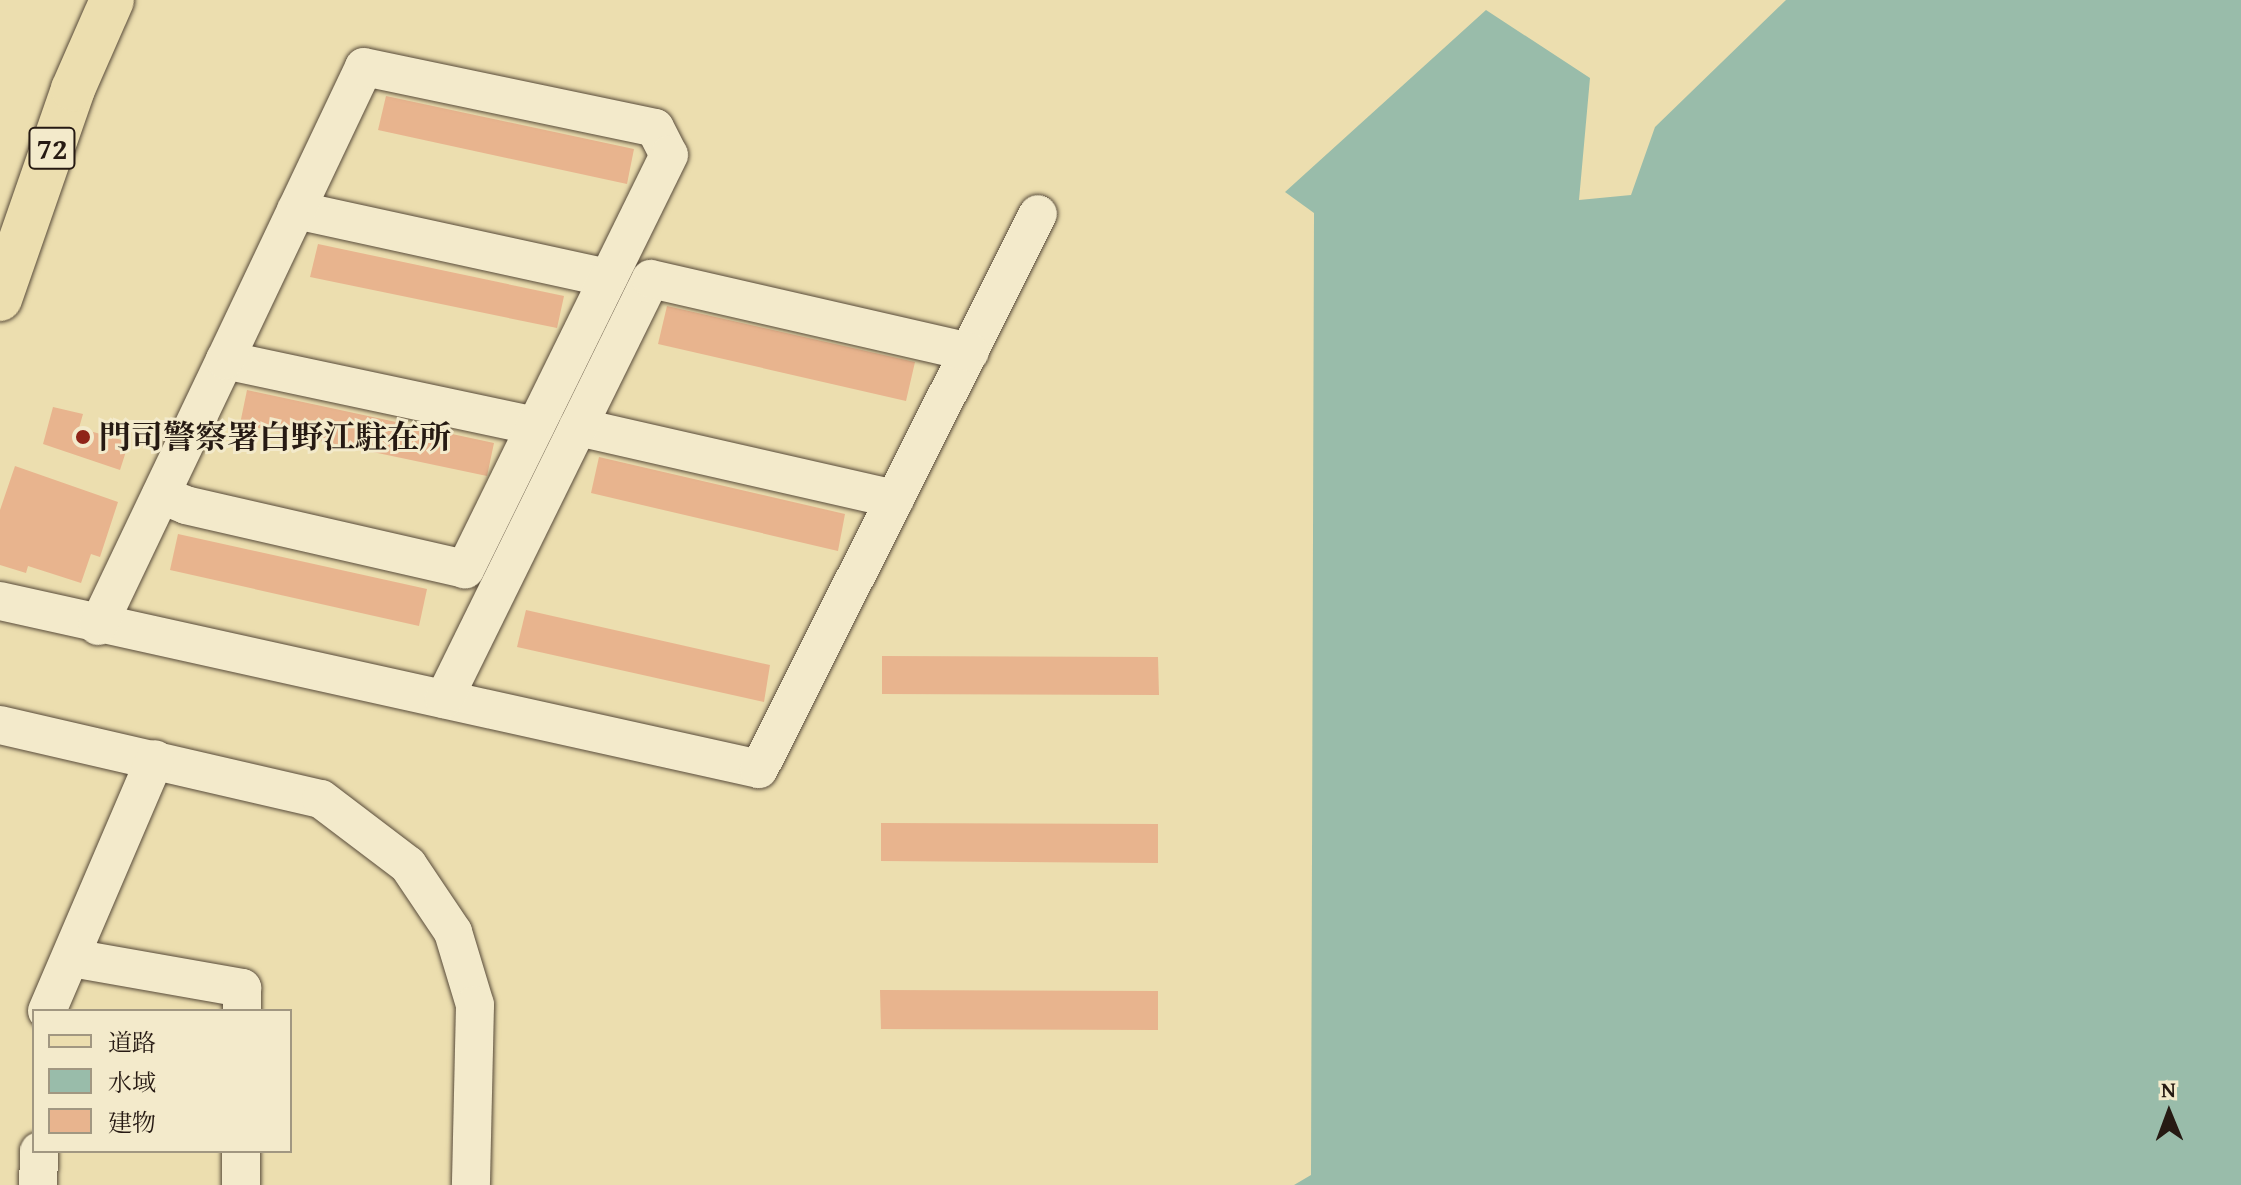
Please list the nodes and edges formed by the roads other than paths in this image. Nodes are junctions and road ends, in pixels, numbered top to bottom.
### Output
1 (112, 0) edge
2 (296, 210) junction
3 (1038, 214) dead end
4 (608, 278) junction
5 (0, 299) edge
6 (970, 352) junction
7 (225, 360) junction
8 (535, 426) junction
9 (578, 427) junction
10 (161, 495) junction
11 (895, 499) junction
12 (0, 601) edge
13 (98, 626) junction
14 (444, 699) junction
15 (0, 725) edge
16 (155, 759) junction
17 (72, 958) junction
18 (48, 1009) edge
19 (242, 1009) edge
20 (39, 1153) edge
21 (241, 1153) edge
22 (38, 1185) edge
23 (241, 1185) edge
24 (471, 1185) edge

1 - 5 main road, 72
2 - 4 street
2 - 4 street
2 - 7 street
3 - 6 street
4 - 8 street
6 - 9 street
6 - 11 street
7 - 8 street
7 - 10 street
8 - 10 street
9 - 11 street
9 - 14 street
10 - 13 street
11 - 14 street
12 - 13 street
13 - 14 street
15 - 16 street
16 - 17 street
16 - 24 street
17 - 18 street
17 - 19 street
20 - 22 street
21 - 23 street

